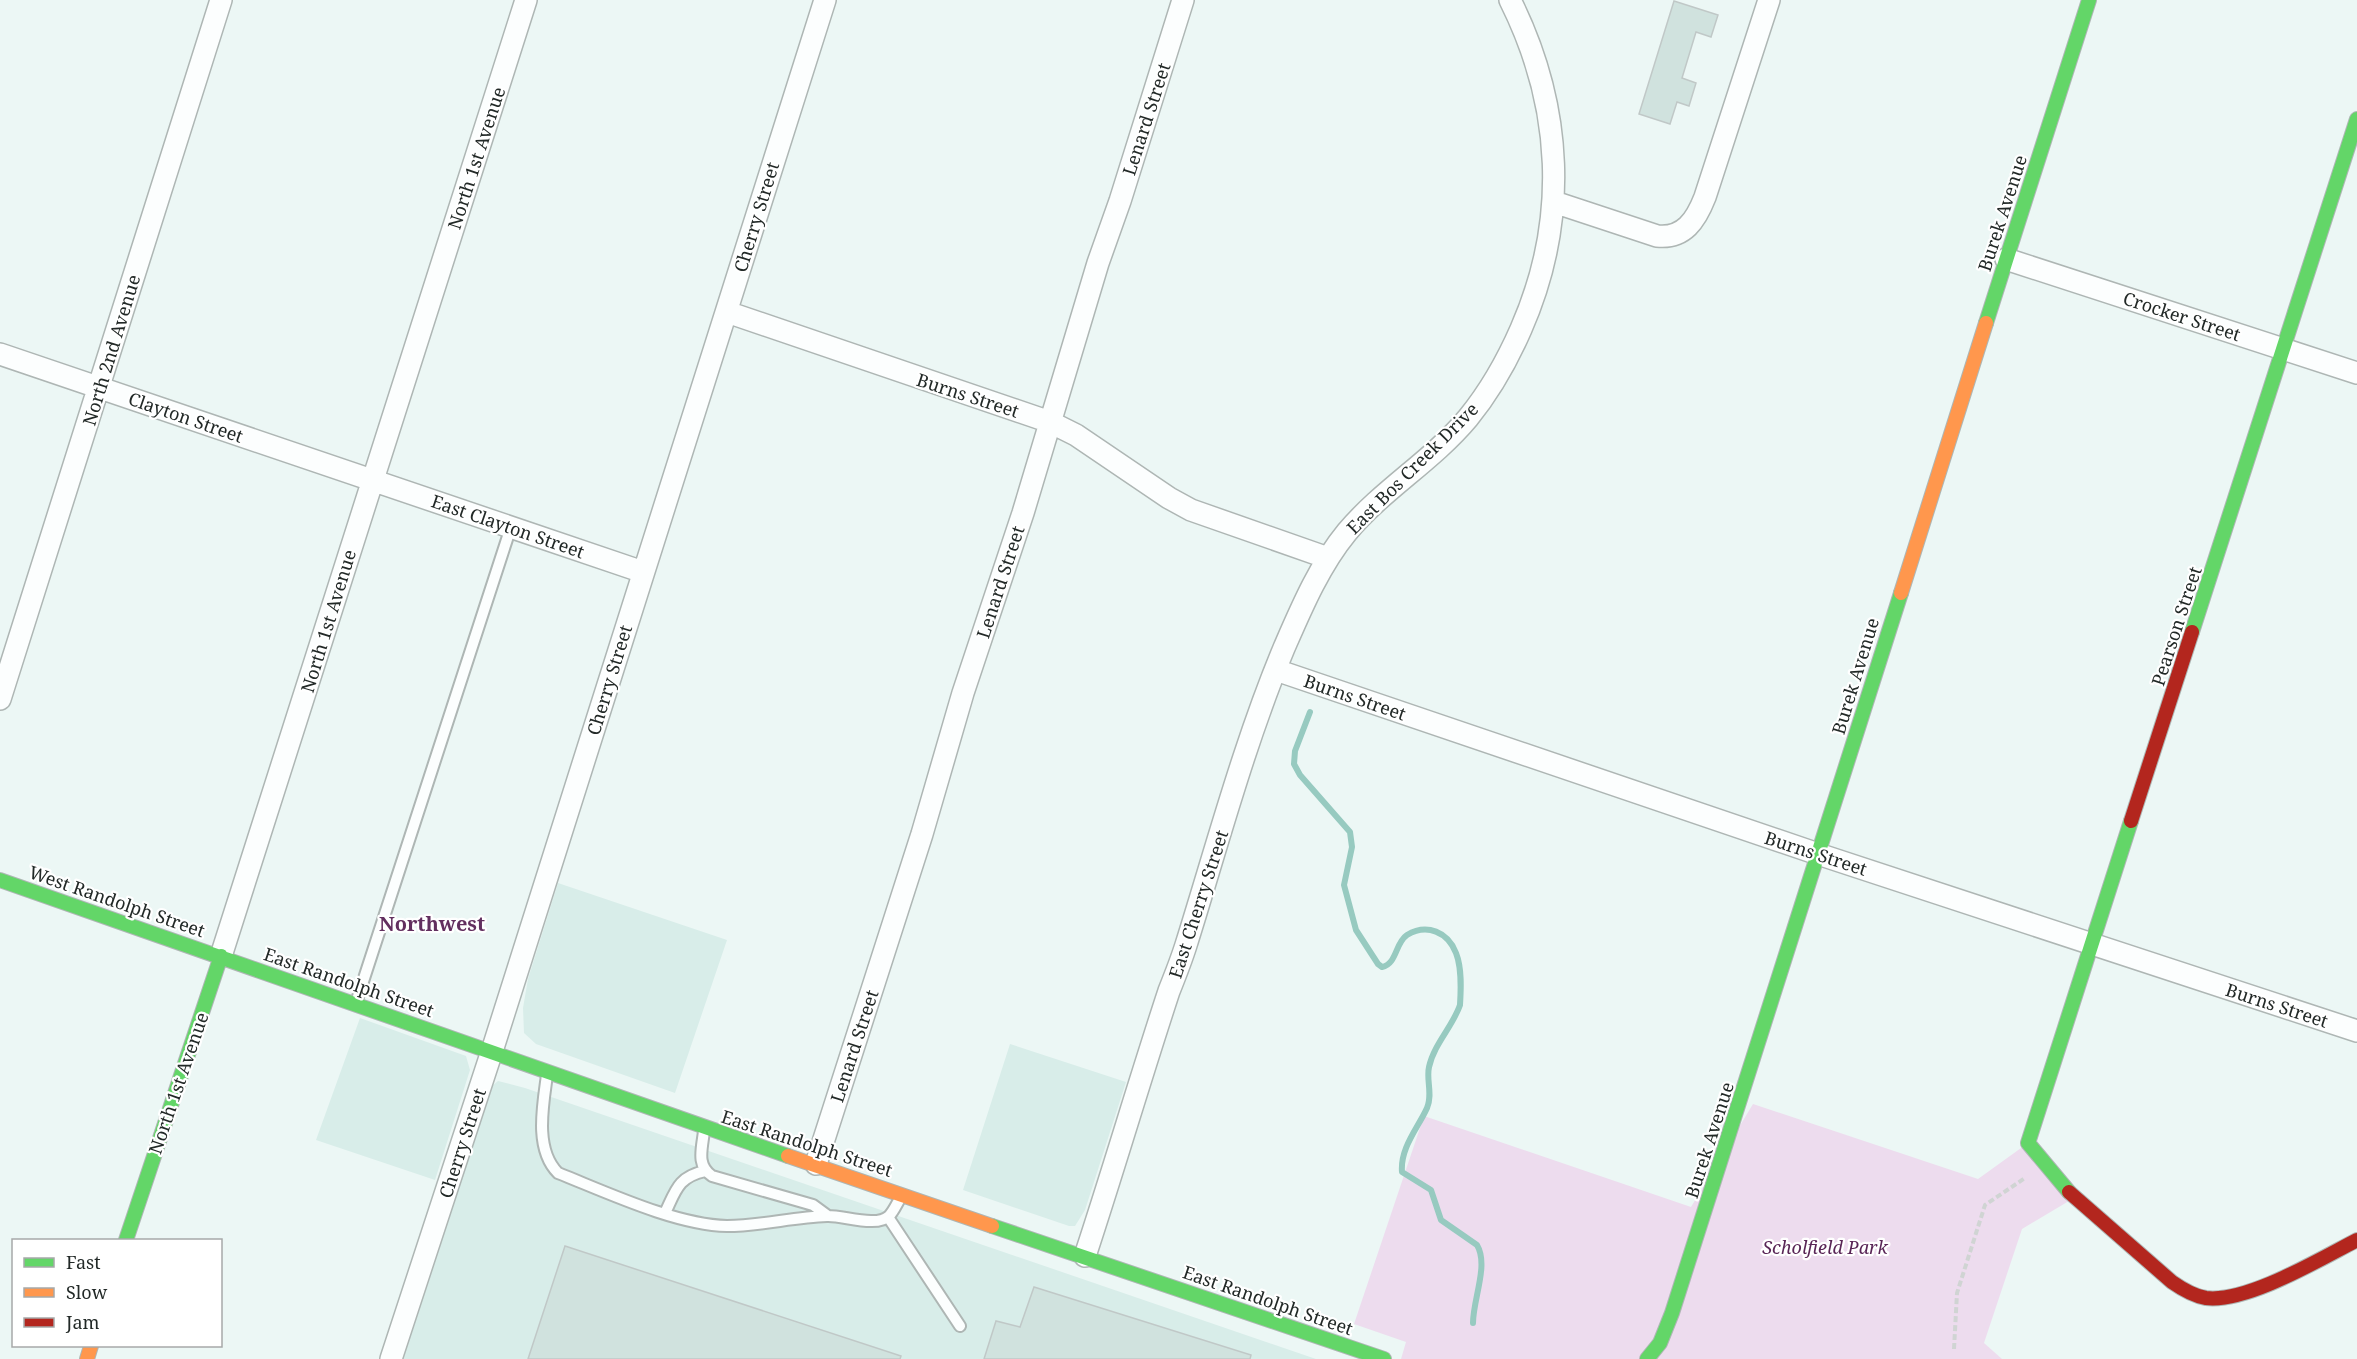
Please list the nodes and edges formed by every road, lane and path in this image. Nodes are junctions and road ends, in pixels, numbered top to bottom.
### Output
1 (220, 0) edge
2 (825, 0) edge
3 (1184, 0) edge
4 (1510, 0) edge
5 (1769, 0) edge
6 (2089, 0) edge
7 (523, 1) edge
8 (2357, 119) edge
9 (1554, 201) junction
10 (2006, 259) junction
11 (727, 312) junction
12 (2282, 349) junction
13 (0, 354) edge
14 (2357, 373) edge
15 (100, 387) junction
16 (1050, 422) junction
17 (373, 479) junction
18 (511, 527) junction
19 (1328, 558) junction
20 (643, 572) junction
21 (1276, 670) junction
22 (0, 699) edge
23 (1818, 854) junction
24 (0, 880) edge
25 (2092, 944) junction
26 (221, 956) junction
27 (356, 1003) junction
28 (2357, 1031) edge
29 (492, 1051) junction
30 (548, 1071) junction
31 (705, 1128) junction
32 (816, 1164) junction
33 (2046, 1164) junction
34 (705, 1171) junction
35 (903, 1194) junction
36 (665, 1213) junction
37 (828, 1216) junction
38 (888, 1217) junction
39 (126, 1239) edge
40 (2357, 1240) edge
41 (1085, 1256) junction
42 (960, 1326) dead end
43 (1954, 1349) dead end
44 (392, 1359) edge
45 (1384, 1359) edge
46 (1647, 1359) edge

1 - 15 street, North 2nd Avenue
2 - 11 street, Cherry Street
3 - 16 street, Lenard Street
4 - 9 street, East Bos Creek Drive
5 - 9 street
6 - 10 street, Burek Avenue
7 - 17 street, North 1st Avenue
8 - 12 street, Pearson Street
9 - 19 street, East Bos Creek Drive
10 - 12 street, Crocker Street
10 - 23 street, Burek Avenue
11 - 16 street, Burns Street
11 - 20 street, Cherry Street
12 - 14 street, Crocker Street
12 - 25 street, Pearson Street
13 - 15 street, Clayton Street
15 - 17 street, Clayton Street
15 - 22 street, North 2nd Avenue
16 - 19 street, Burns Street
16 - 32 street, Lenard Street
17 - 18 street, East Clayton Street
17 - 26 street, North 1st Avenue
18 - 20 street, East Clayton Street
18 - 27 lane
19 - 21 street, East Cherry Street
20 - 29 street, Cherry Street
21 - 23 street, Burns Street
21 - 41 street, East Cherry Street
23 - 25 street, Burns Street
23 - 46 street, Burek Avenue
24 - 26 street, West Randolph Street
25 - 28 street, Burns Street
25 - 33 street, Pearson Street
26 - 27 street, East Randolph Street
26 - 39 street, North 1st Avenue
27 - 29 street, East Randolph Street
29 - 30 street, East Randolph Street
29 - 44 street, Cherry Street
30 - 31 street, East Randolph Street
30 - 36 lane
31 - 32 street, East Randolph Street
31 - 34 lane
32 - 35 street, East Randolph Street
33 - 40 street
33 - 43 path
34 - 36 lane
34 - 37 lane
35 - 38 lane
35 - 41 street, East Randolph Street
36 - 37 lane
37 - 38 lane
38 - 42 lane
41 - 45 street, East Randolph Street

